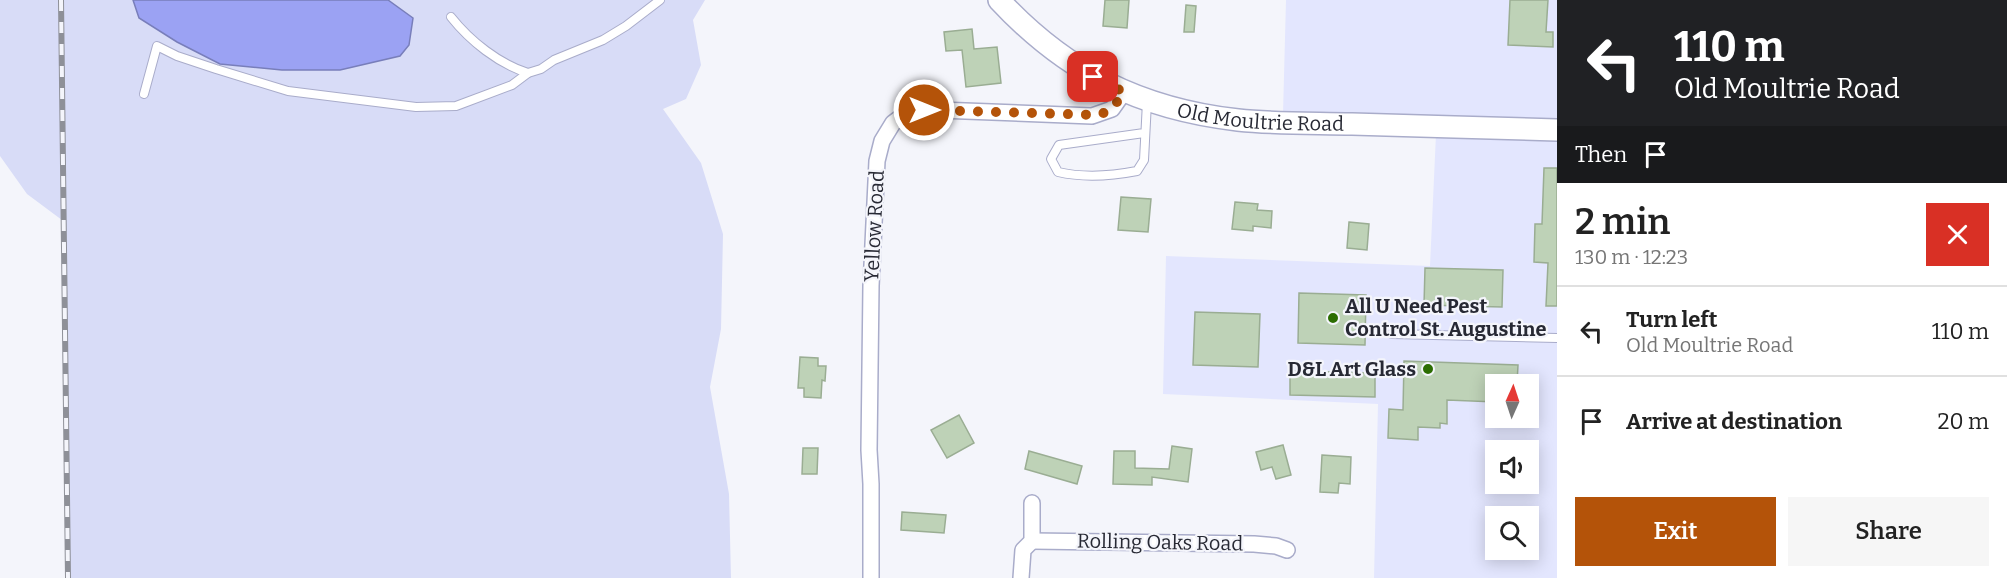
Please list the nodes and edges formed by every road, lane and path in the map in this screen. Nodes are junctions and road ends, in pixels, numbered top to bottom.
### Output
1 (660, 0) edge
2 (999, 0) edge
3 (451, 17) dead end
4 (528, 73) junction
5 (1124, 92) junction
6 (144, 94) dead end
7 (1147, 102) junction
8 (1557, 130) edge
9 (1144, 134) junction
10 (1392, 334) dead end
11 (1557, 338) edge
12 (1032, 503) dead end
13 (1032, 541) junction
14 (1287, 550) dead end
15 (871, 578) edge
16 (1020, 578) edge

1 - 4 lane
2 - 5 main road, Old Moultrie Road
3 - 4 lane
4 - 6 lane
5 - 7 main road, Old Moultrie Road
5 - 15 street, Yellow Road
7 - 8 main road, Old Moultrie Road
7 - 9 lane
9 - 9 lane
10 - 11 lane
12 - 13 street
13 - 14 street, Rolling Oaks Road
13 - 16 street

